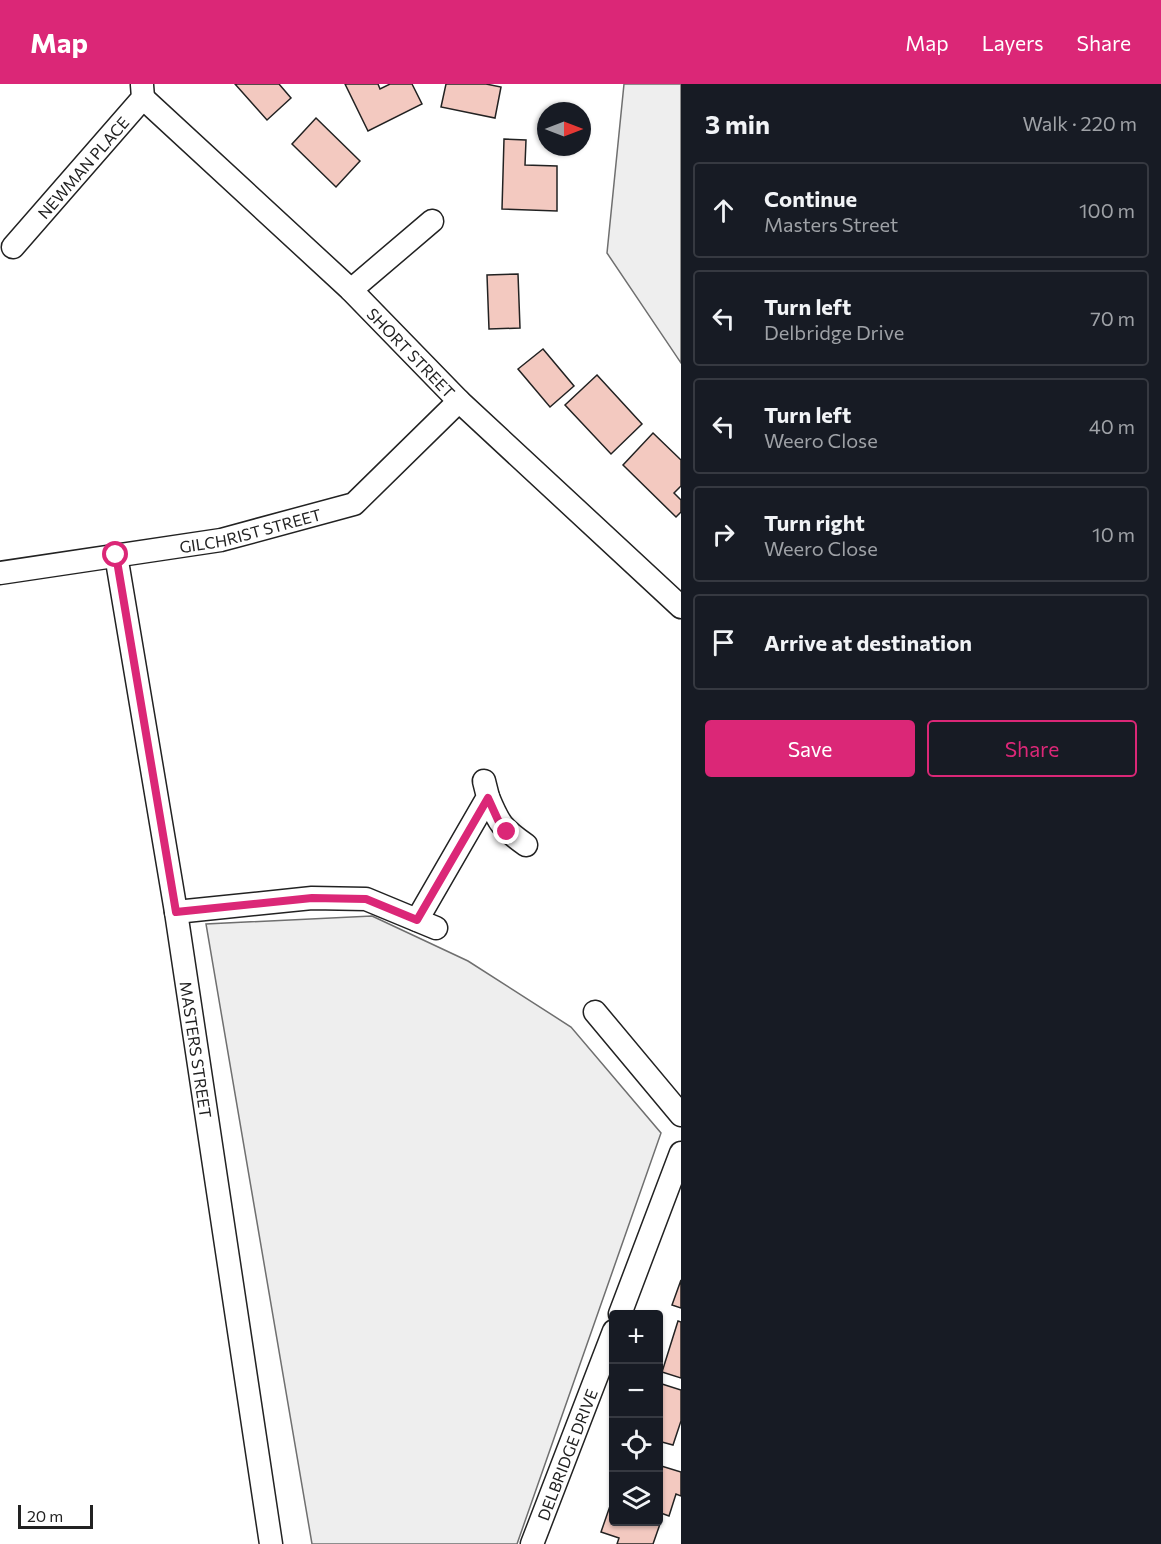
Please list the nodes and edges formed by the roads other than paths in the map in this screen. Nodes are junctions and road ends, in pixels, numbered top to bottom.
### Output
1 (143, 91) edge
2 (432, 221) dead end
3 (13, 247) dead end
4 (351, 290) junction
5 (459, 401) junction
6 (116, 555) junction
7 (0, 573) edge
8 (681, 607) edge
9 (526, 845) dead end
10 (176, 912) junction
11 (595, 1012) dead end
12 (681, 1115) edge
13 (681, 1153) edge
14 (622, 1310) edge
15 (609, 1344) edge
16 (271, 1544) edge
17 (532, 1544) edge

1 - 3 street, NEWMAN PLACE
1 - 4 street, SHORT STREET
2 - 4 street
4 - 5 street, SHORT STREET
5 - 6 street, GILCHRIST STREET
5 - 8 street, SHORT STREET
6 - 7 street, GILCHRIST STREET
6 - 10 street, MASTERS STREET
9 - 10 street
10 - 16 street, MASTERS STREET
11 - 12 street
13 - 14 street
15 - 17 street, DELBRIDGE DRIVE

